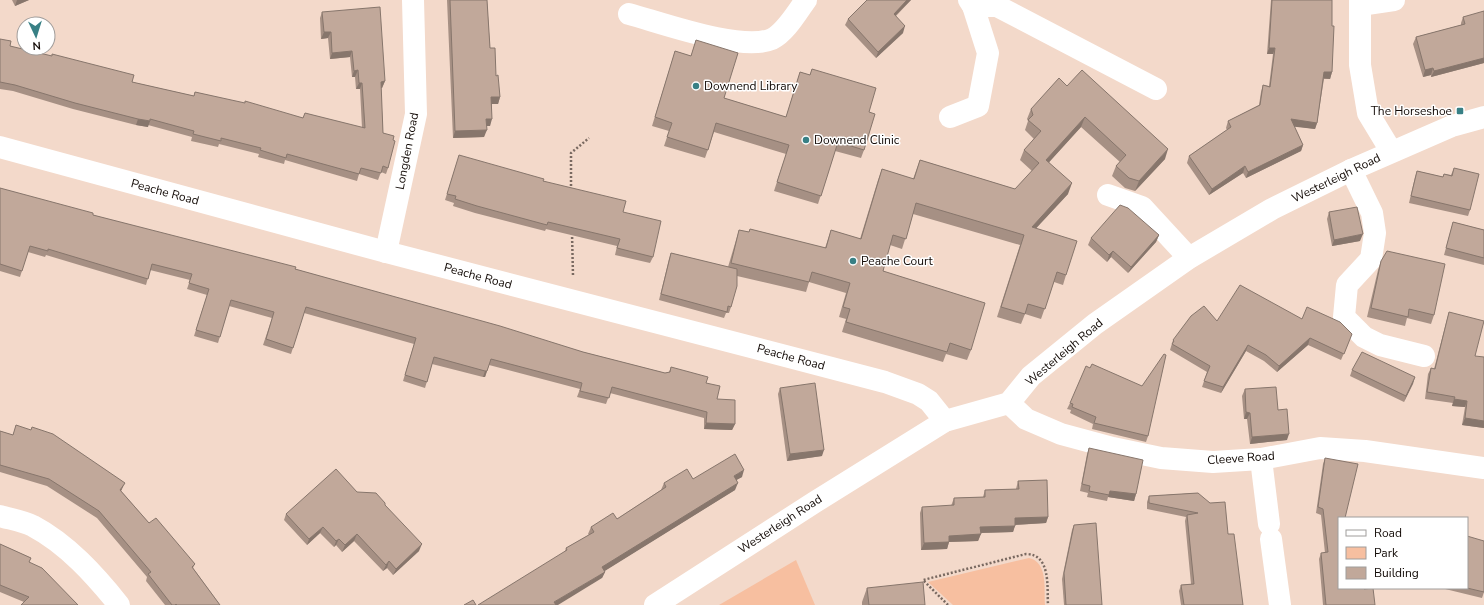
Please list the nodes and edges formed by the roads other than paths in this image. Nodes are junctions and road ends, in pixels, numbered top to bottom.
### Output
1 (413, 0) edge
2 (806, 0) edge
3 (1394, 0) edge
4 (1360, 2) edge
5 (971, 3) edge
6 (629, 14) dead end
7 (1156, 89) dead end
8 (950, 117) dead end
9 (1484, 117) edge
10 (0, 147) edge
11 (1391, 152) junction
12 (1351, 170) junction
13 (1108, 194) dead end
14 (386, 252) junction
15 (1189, 258) junction
16 (1424, 356) dead end
17 (1009, 403) junction
18 (945, 421) junction
19 (1261, 459) junction
20 (1484, 468) edge
21 (0, 516) edge
22 (119, 605) edge
23 (655, 605) edge
24 (1280, 605) edge

1 - 14 street, Longden Road
2 - 6 street
3 - 4 street
4 - 11 street
5 - 7 street
5 - 8 street
9 - 11 street, Westerleigh Road
10 - 14 street, Peache Road
11 - 12 street, Westerleigh Road
12 - 15 street, Westerleigh Road
12 - 16 street
13 - 15 street
14 - 18 street, Peache Road
15 - 17 street, Westerleigh Road
17 - 18 street, Westerleigh Road
17 - 19 street, Cleeve Road
18 - 23 street, Westerleigh Road
19 - 20 street, Cleeve Road
19 - 24 street
21 - 22 street

